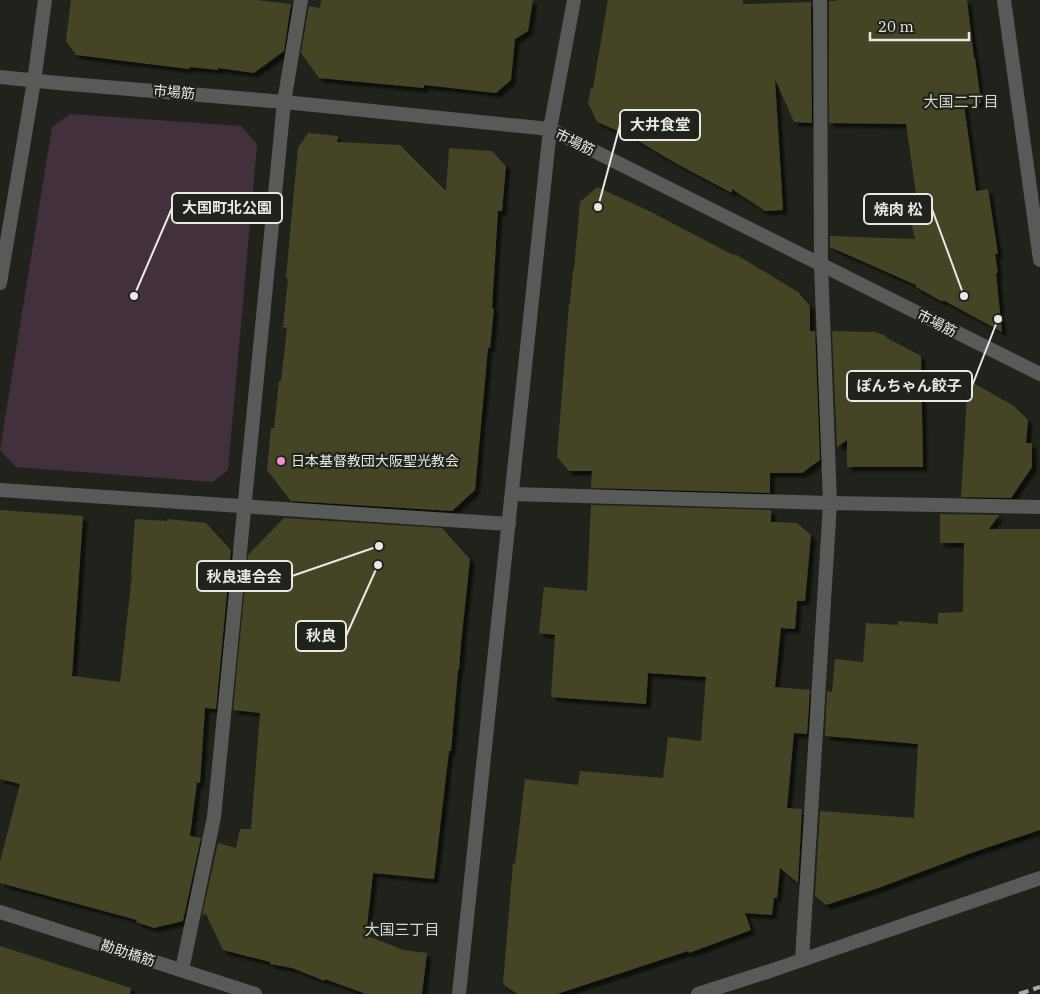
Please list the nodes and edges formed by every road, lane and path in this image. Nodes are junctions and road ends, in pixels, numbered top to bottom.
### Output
1 (45, 0) edge
2 (301, 0) edge
3 (574, 0) edge
4 (820, 0) edge
5 (1004, 0) edge
6 (0, 77) edge
7 (34, 81) junction
8 (284, 102) junction
9 (550, 130) junction
10 (1040, 260) edge
11 (820, 265) junction
12 (0, 283) edge
13 (1040, 374) edge
14 (0, 490) edge
15 (512, 494) junction
16 (830, 503) junction
17 (244, 506) junction
18 (1040, 507) edge
19 (509, 524) junction
20 (1040, 878) edge
21 (0, 912) edge
22 (802, 960) junction
23 (182, 970) junction
24 (255, 994) edge
25 (458, 994) edge
26 (698, 994) edge

1 - 7 street
2 - 8 street
3 - 9 street
4 - 11 street
5 - 10 street
6 - 7 street, 市場筋
7 - 8 street, 市場筋
7 - 12 street
8 - 9 street, 市場筋
8 - 17 street
9 - 11 street, 市場筋
9 - 15 street
11 - 13 street, 市場筋
11 - 16 street
14 - 17 street
15 - 16 street
15 - 19 street
16 - 18 street
16 - 22 street
17 - 19 street
17 - 23 street
19 - 25 street
20 - 22 street
21 - 23 street, 勘助橋筋
22 - 26 street
23 - 24 street, 勘助橋筋

